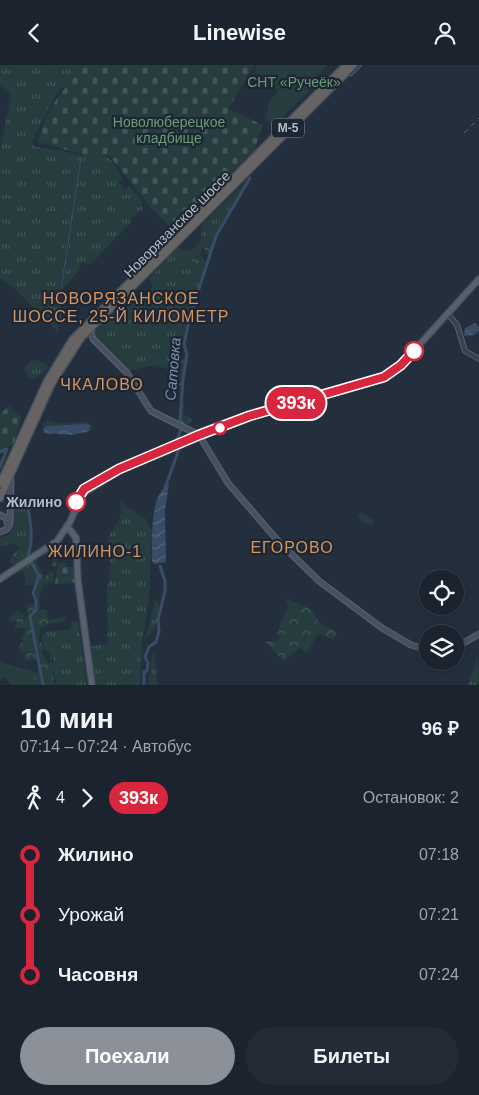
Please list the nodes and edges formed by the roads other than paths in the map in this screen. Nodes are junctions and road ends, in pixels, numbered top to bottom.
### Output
1 (346, 65) edge
2 (354, 65) edge
3 (359, 65) edge
4 (225, 194) junction
5 (479, 277) edge
6 (448, 314) junction
7 (95, 323) junction
8 (479, 359) edge
9 (199, 436) junction
10 (11, 460) junction
11 (12, 470) junction
12 (0, 477) edge
13 (0, 484) edge
14 (0, 498) edge
15 (0, 515) edge
16 (69, 524) junction
17 (8, 527) junction
18 (0, 532) edge
19 (74, 533) junction
20 (63, 534) junction
21 (0, 579) edge
22 (479, 634) edge
23 (464, 643) edge
24 (419, 647) edge
25 (92, 685) edge

1 - 10 highway, Новорязанское шоссе / М-5
2 - 4 highway, Новорязанское шоссе / М-5
3 - 4 street
4 - 7 highway, Новорязанское шоссе / М-5
5 - 6 main road
5 - 9 main road
6 - 8 street
6 - 9 main road
7 - 9 main road
7 - 11 highway, Новорязанское шоссе / М-5
9 - 16 main road
9 - 24 main road
10 - 12 main road
10 - 13 highway, Новорязанское шоссе / М-5
11 - 14 highway, Новорязанское шоссе / М-5
11 - 17 main road
15 - 17 main road
16 - 19 main road
16 - 20 main road
17 - 18 main road
19 - 20 main road
19 - 25 main road
20 - 21 main road
22 - 23 main road

